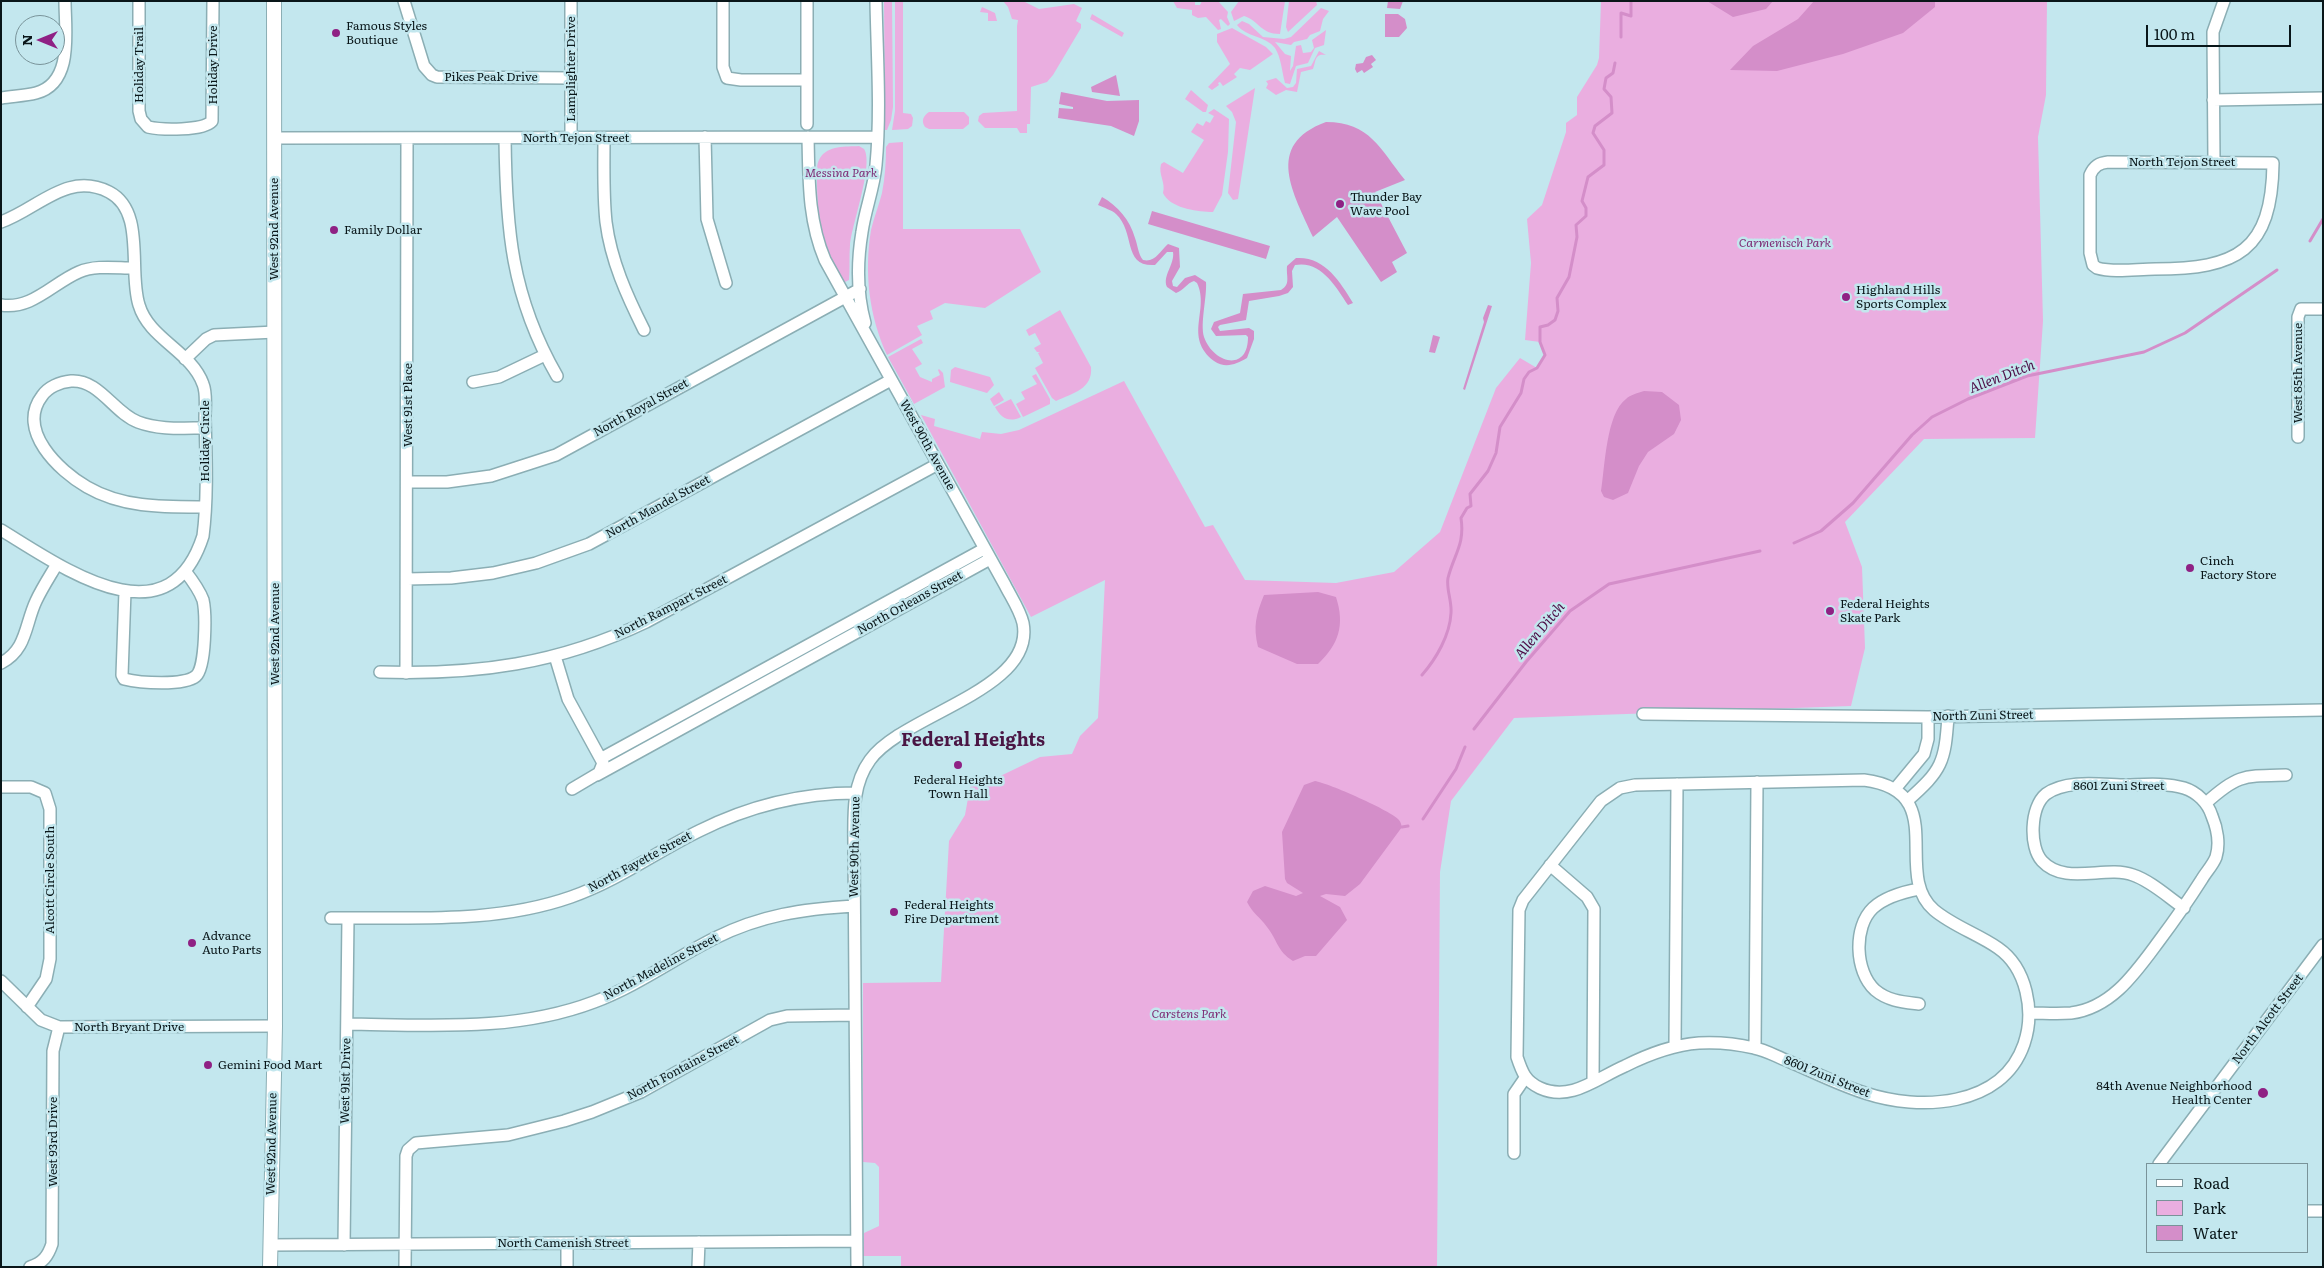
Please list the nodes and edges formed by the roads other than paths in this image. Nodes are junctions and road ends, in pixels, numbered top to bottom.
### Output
1 (65, 1) edge
2 (139, 1) edge
3 (213, 1) edge
4 (274, 1) edge
5 (404, 1) edge
6 (571, 1) edge
7 (723, 1) edge
8 (807, 1) edge
9 (876, 1) edge
10 (2224, 1) edge
11 (571, 78) junction
12 (807, 80) junction
13 (1, 98) edge
14 (2323, 98) edge
15 (2213, 100) junction
16 (807, 124) dead end
17 (176, 128) joint
18 (705, 137) junction
19 (808, 137) junction
20 (877, 137) junction
21 (274, 138) junction
22 (407, 138) junction
23 (505, 138) junction
24 (571, 138) junction
25 (604, 138) junction
26 (2214, 162) junction
27 (1, 222) edge
28 (133, 268) junction
29 (726, 282) dead end
30 (860, 289) junction
31 (845, 296) junction
32 (1, 305) edge
33 (2323, 309) edge
34 (644, 330) dead end
35 (274, 332) junction
36 (870, 339) junction
37 (545, 355) junction
38 (185, 359) junction
39 (557, 376) dead end
40 (891, 380) junction
41 (473, 382) dead end
42 (205, 428) junction
43 (2298, 437) dead end
44 (938, 464) junction
45 (408, 482) junction
46 (205, 507) junction
47 (1, 530) edge
48 (987, 554) junction
49 (57, 564) junction
50 (186, 571) junction
51 (407, 579) junction
52 (126, 591) junction
53 (555, 656) junction
54 (1, 663) edge
55 (380, 672) dead end
56 (406, 673) junction
57 (720, 700) junction
58 (2323, 710) edge
59 (1642, 714) dead end
60 (1948, 716) junction
61 (1928, 717) junction
62 (602, 758) junction
63 (597, 774) junction
64 (2286, 774) dead end
65 (1757, 782) junction
66 (1677, 784) junction
67 (1, 787) edge
68 (572, 789) dead end
69 (1895, 789) junction
70 (856, 793) junction
71 (1907, 802) junction
72 (2206, 803) junction
73 (1550, 865) junction
74 (1919, 889) junction
75 (854, 906) junction
76 (2184, 908) junction
77 (331, 918) dead end
78 (348, 918) junction
79 (2323, 945) edge
80 (1, 981) edge
81 (1919, 1004) dead end
82 (27, 1007) junction
83 (2029, 1013) junction
84 (855, 1015) junction
85 (347, 1024) junction
86 (275, 1026) junction
87 (59, 1027) junction
88 (1675, 1045) junction
89 (1755, 1048) junction
90 (1525, 1078) junction
91 (1593, 1082) junction
92 (1514, 1152) dead end
93 (2160, 1163) edge
94 (2309, 1211) edge
95 (2323, 1211) edge
96 (856, 1241) junction
97 (698, 1242) junction
98 (567, 1243) junction
99 (405, 1244) junction
100 (270, 1245) junction
101 (344, 1245) junction
102 (30, 1267) edge
103 (270, 1267) edge
104 (405, 1267) edge
105 (567, 1267) edge
106 (698, 1267) edge
107 (857, 1267) edge

1 - 13 street
2 - 17 street, Holiday Trail
3 - 17 street, Holiday Drive
4 - 21 main road, West 92nd Avenue
5 - 11 street, Pikes Peak Drive
6 - 11 street, Lamplighter Drive
7 - 12 street
8 - 12 street
9 - 20 street, West 90th Avenue
10 - 15 street
11 - 24 street, Lamplighter Drive
12 - 16 street
14 - 15 street
15 - 26 street
18 - 19 street, North Tejon Street
18 - 25 street, North Tejon Street
18 - 29 street
19 - 20 street, North Tejon Street
19 - 31 street, West 90th Avenue
20 - 30 street, West 90th Avenue
21 - 22 street, North Tejon Street
21 - 35 main road, West 92nd Avenue
22 - 23 street, North Tejon Street
22 - 45 street, West 91st Place
23 - 24 street, North Tejon Street
23 - 37 street
24 - 25 street, North Tejon Street
25 - 34 street
26 - 26 street, North Tejon Street
27 - 28 street, Holiday Circle
28 - 32 street
28 - 38 street, Holiday Circle
30 - 31 street, North Royal Street
30 - 36 street, West 90th Avenue
31 - 36 street, West 90th Avenue
31 - 45 street, North Royal Street
33 - 43 street, West 85th Avenue
35 - 38 street
35 - 86 main road, West 92nd Avenue
36 - 40 street, West 90th Avenue
37 - 39 street
37 - 41 street
38 - 42 street, Holiday Circle
40 - 44 street, West 90th Avenue
40 - 51 street, North Mandel Street
42 - 46 street, Holiday Circle
42 - 46 street
44 - 48 street, West 90th Avenue
44 - 53 street, North Rampart Street
45 - 51 street, West 91st Place
46 - 50 street, Holiday Circle
47 - 49 street, Holiday Circle
48 - 57 street, North Orleans Street
48 - 70 street, West 90th Avenue
49 - 52 street, Holiday Circle
49 - 54 street
50 - 52 street, Holiday Circle
50 - 52 street
51 - 56 street, West 91st Place
53 - 56 street, North Rampart Street
53 - 62 street
55 - 56 street, North Rampart Street
57 - 62 street, North Orleans Street
57 - 63 street, North Orleans Street
58 - 60 street, North Zuni Street
59 - 61 street, North Zuni Street
60 - 61 street, North Zuni Street
60 - 71 street
61 - 69 street
62 - 63 street
63 - 68 street, North Orleans Street
64 - 72 street
65 - 66 street
65 - 69 street
65 - 89 street
66 - 73 street
66 - 88 street
67 - 82 street, Alcott Circle South
69 - 71 street
70 - 75 street, West 90th Avenue
70 - 78 street, North Fayette Street
71 - 74 street
72 - 76 street
72 - 76 street, 8601 Zuni Street
73 - 90 street
73 - 91 street
74 - 81 street
74 - 83 street, 8601 Zuni Street
75 - 84 street, West 90th Avenue
75 - 85 street, North Madeline Street
76 - 83 street
77 - 78 street, North Fayette Street
78 - 85 street, West 91st Drive
79 - 93 street, North Alcott Street
80 - 82 street, North Bryant Drive
82 - 87 street, North Bryant Drive
83 - 89 street, 8601 Zuni Street
84 - 96 street, West 90th Avenue
84 - 99 street, North Fontaine Street
85 - 101 street, West 91st Drive
86 - 87 street, North Bryant Drive
86 - 100 main road, West 92nd Avenue
87 - 102 street, West 93rd Drive
88 - 89 street, 8601 Zuni Street
88 - 91 street, 8601 Zuni Street
90 - 91 street, 8601 Zuni Street
90 - 92 street
94 - 95 street
96 - 97 street, North Camenish Street
96 - 107 street, West 90th Avenue
97 - 98 street, North Camenish Street
97 - 106 street
98 - 99 street, North Camenish Street
98 - 105 street
99 - 101 street, North Camenish Street
99 - 104 street
100 - 101 street, North Camenish Street
100 - 103 main road, West 92nd Avenue

